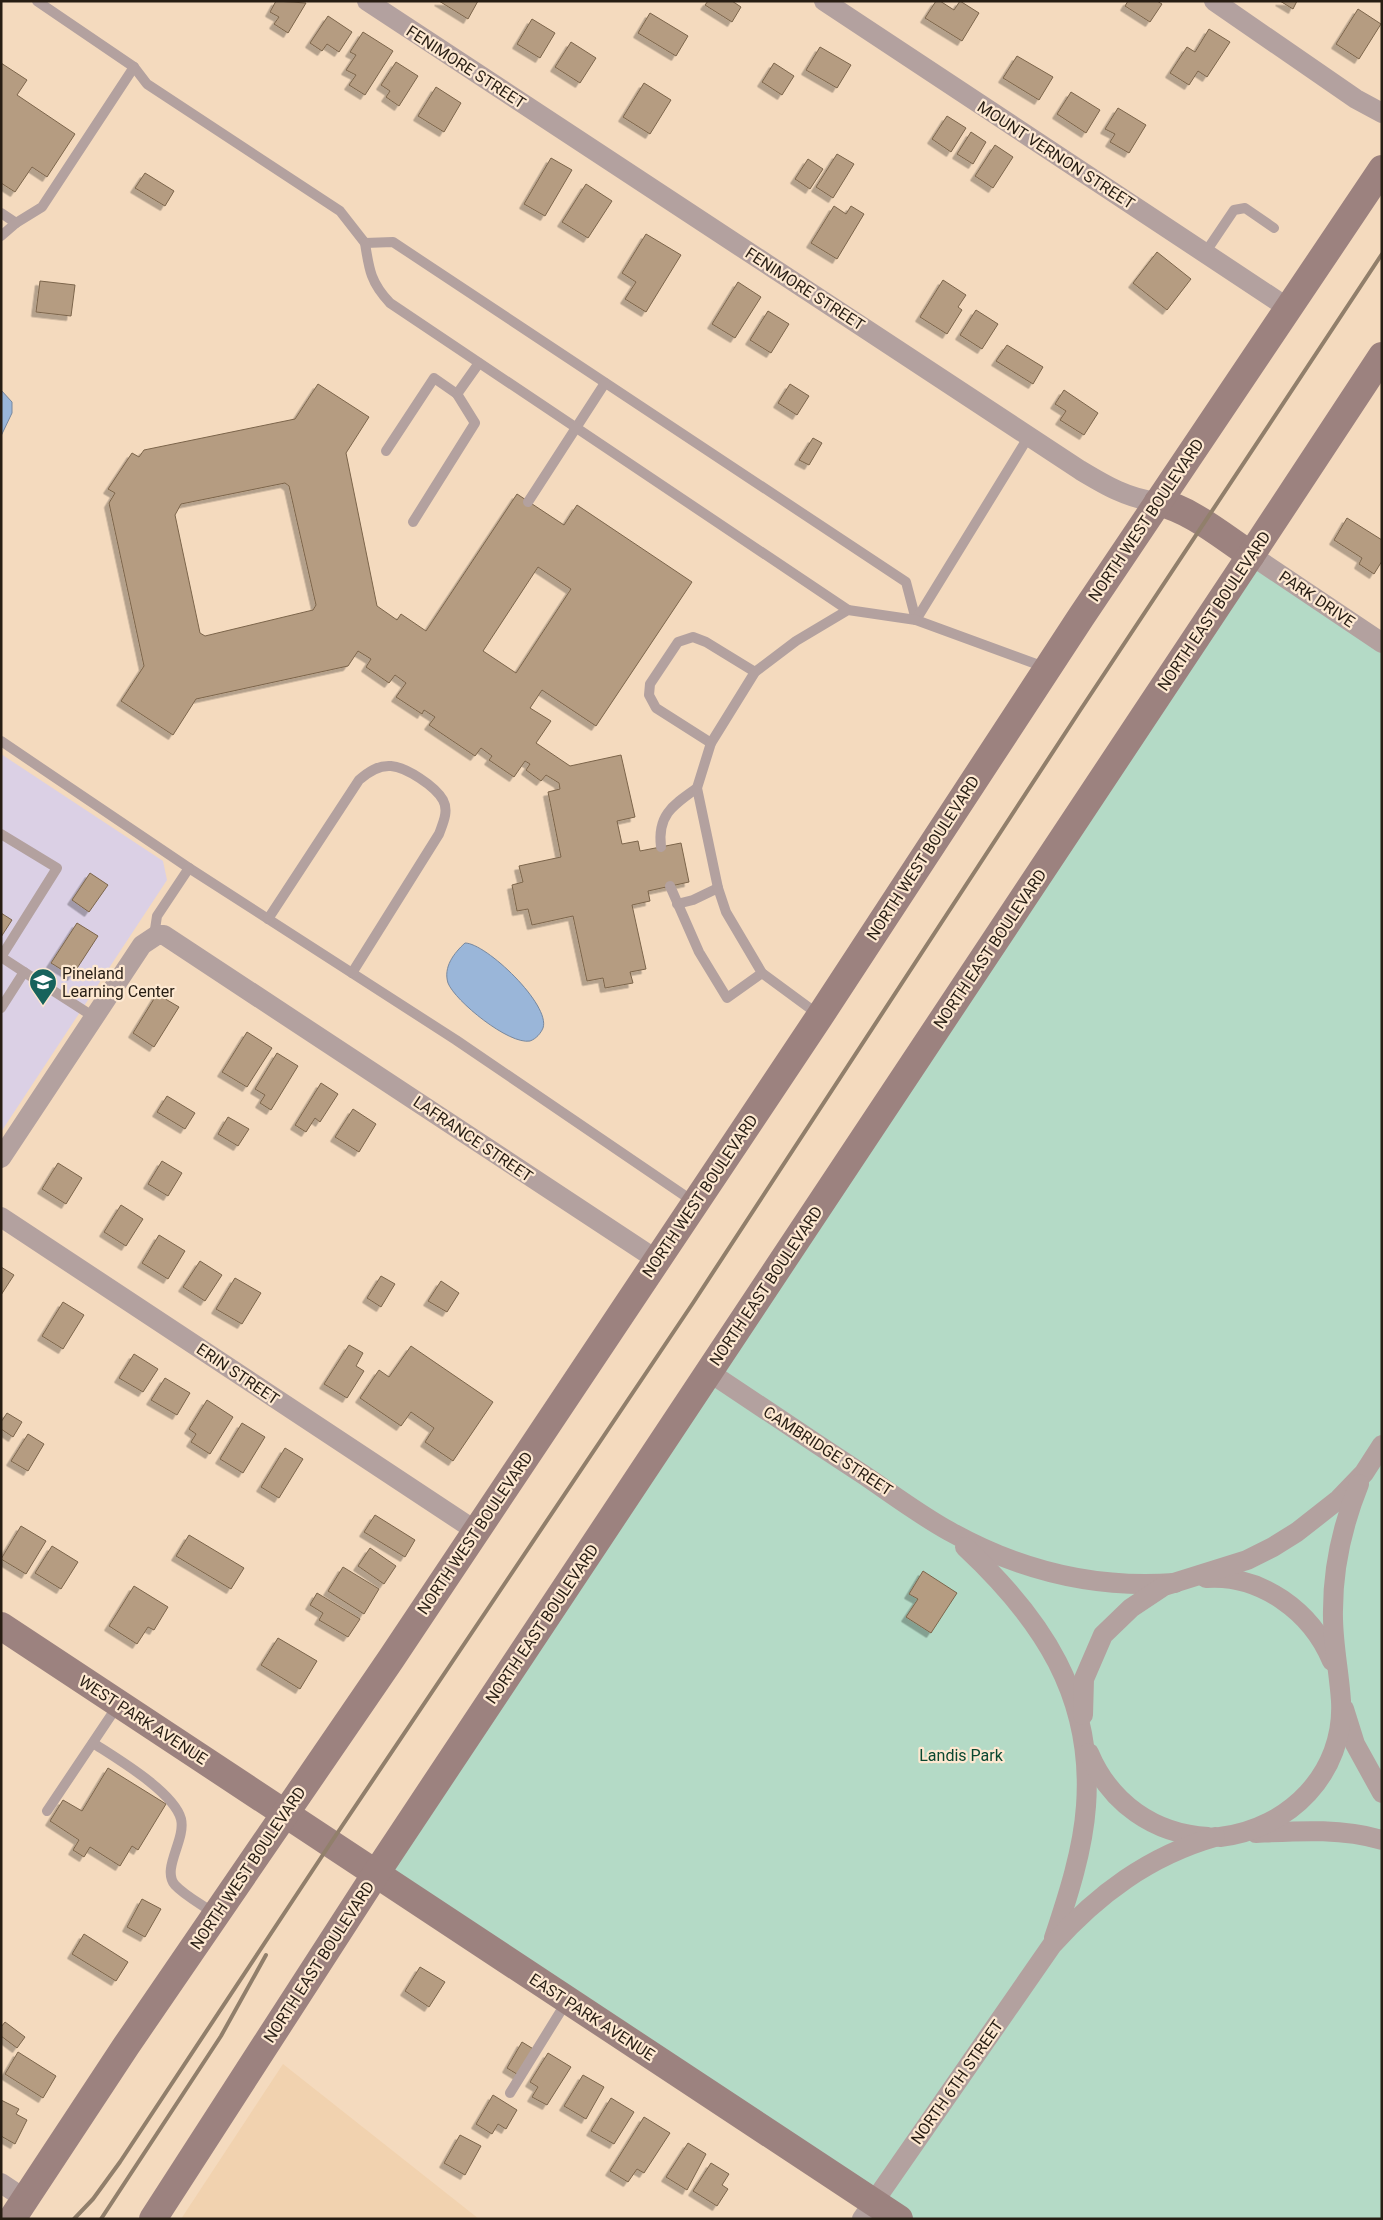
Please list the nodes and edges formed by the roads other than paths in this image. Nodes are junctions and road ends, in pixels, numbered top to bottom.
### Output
1 (37, 1) edge
2 (367, 1) edge
3 (824, 1) edge
4 (1214, 1) edge
5 (134, 67) junction
6 (1382, 113) edge
7 (1382, 169) edge
8 (1, 213) edge
9 (16, 223) junction
10 (1274, 228) dead end
11 (1, 236) edge
12 (365, 243) junction
13 (1205, 253) junction
14 (1288, 308) junction
15 (1382, 356) edge
16 (479, 362) junction
17 (606, 383) junction
18 (457, 394) junction
19 (576, 428) junction
20 (1029, 436) junction
21 (386, 451) dead end
22 (528, 502) dead end
23 (1158, 502) junction
24 (413, 522) dead end
25 (1251, 556) junction
26 (848, 610) junction
27 (916, 620) junction
28 (1382, 643) edge
29 (1048, 668) junction
30 (755, 672) junction
31 (1, 741) edge
32 (711, 743) junction
33 (697, 788) junction
34 (1, 834) edge
35 (661, 847) dead end
36 (189, 868) junction
37 (670, 886) dead end
38 (718, 888) junction
39 (678, 904) junction
40 (268, 919) junction
41 (154, 936) junction
42 (24, 972) junction
43 (352, 973) junction
44 (762, 973) junction
45 (1, 1008) edge
46 (820, 1016) junction
47 (94, 1017) junction
48 (1, 1158) edge
49 (695, 1202) junction
50 (1, 1217) edge
51 (656, 1260) junction
52 (708, 1372) junction
53 (1382, 1444) edge
54 (1364, 1473) junction
55 (476, 1531) junction
56 (948, 1531) junction
57 (1179, 1581) junction
58 (1, 1626) edge
59 (1340, 1696) junction
60 (119, 1704) junction
61 (1083, 1734) junction
62 (93, 1743) junction
63 (1382, 1793) edge
64 (47, 1811) dead end
65 (285, 1814) junction
66 (1218, 1837) junction
67 (1382, 1840) edge
68 (375, 1875) junction
69 (216, 1915) junction
70 (1052, 1945) junction
71 (567, 2000) junction
72 (510, 2093) dead end
73 (1, 2183) edge
74 (18, 2209) edge
75 (868, 2210) edge
76 (153, 2219) edge
77 (899, 2219) edge

1 - 5 lane
2 - 20 street, FENIMORE STREET
3 - 13 street, MOUNT VERNON STREET
4 - 6 street
5 - 9 lane
5 - 12 lane
7 - 14 main road, NORTH WEST BOULEVARD
8 - 9 lane
9 - 11 lane
10 - 13 lane
12 - 16 lane
12 - 17 lane
13 - 14 street, MOUNT VERNON STREET
14 - 23 main road, NORTH WEST BOULEVARD
15 - 25 main road, NORTH EAST BOULEVARD
16 - 18 lane
16 - 19 lane
17 - 19 lane
17 - 27 lane
18 - 21 lane
18 - 24 lane
19 - 22 lane
19 - 26 lane
20 - 23 street, FENIMORE STREET
20 - 27 lane
23 - 25 main road, FENIMORE STREET
23 - 29 main road, NORTH WEST BOULEVARD
25 - 28 street, PARK DRIVE
25 - 52 main road, NORTH EAST BOULEVARD
26 - 27 lane
26 - 30 lane
27 - 29 lane
29 - 46 main road, NORTH WEST BOULEVARD
30 - 32 lane
30 - 32 lane
31 - 36 lane
32 - 33 lane
33 - 35 lane
33 - 38 lane
34 - 42 lane
36 - 40 lane
36 - 41 lane
37 - 39 lane
38 - 39 lane
38 - 44 lane
39 - 44 lane
40 - 43 lane
40 - 43 lane
41 - 47 street
41 - 51 street, LAFRANCE STREET
42 - 45 lane
42 - 47 lane
43 - 49 lane
44 - 46 lane
46 - 49 main road, NORTH WEST BOULEVARD
47 - 48 street
49 - 51 main road, NORTH WEST BOULEVARD
50 - 55 street, ERIN STREET
51 - 55 main road, NORTH WEST BOULEVARD
52 - 56 street, CAMBRIDGE STREET
52 - 68 main road, NORTH EAST BOULEVARD
53 - 54 street, NORTH 6TH STREET
54 - 57 street, NORTH 6TH STREET
54 - 59 street, NORTH 6TH STREET
55 - 65 main road, NORTH WEST BOULEVARD
56 - 57 street, CAMBRIDGE STREET
56 - 61 street, CAMBRIDGE STREET
57 - 59 street, CAMBRIDGE STREET
57 - 61 street, NORTH 6TH STREET
58 - 60 main road, WEST PARK AVENUE
59 - 63 street, CAMBRIDGE STREET
59 - 66 street, NORTH 6TH STREET
60 - 62 lane
60 - 65 main road, WEST PARK AVENUE
61 - 66 street, CAMBRIDGE STREET
61 - 70 street, NORTH 6TH STREET
62 - 64 lane
62 - 69 lane
65 - 68 main road, EAST PARK AVENUE
65 - 69 main road, NORTH WEST BOULEVARD
66 - 67 street, CAMBRIDGE STREET
66 - 70 street, NORTH 6TH STREET
68 - 71 main road, EAST PARK AVENUE
68 - 76 main road, NORTH EAST BOULEVARD
69 - 74 main road, NORTH WEST BOULEVARD
70 - 75 street, NORTH 6TH STREET
71 - 72 lane
71 - 75 main road, EAST PARK AVENUE
73 - 74 street
75 - 77 main road, EAST PARK AVENUE

